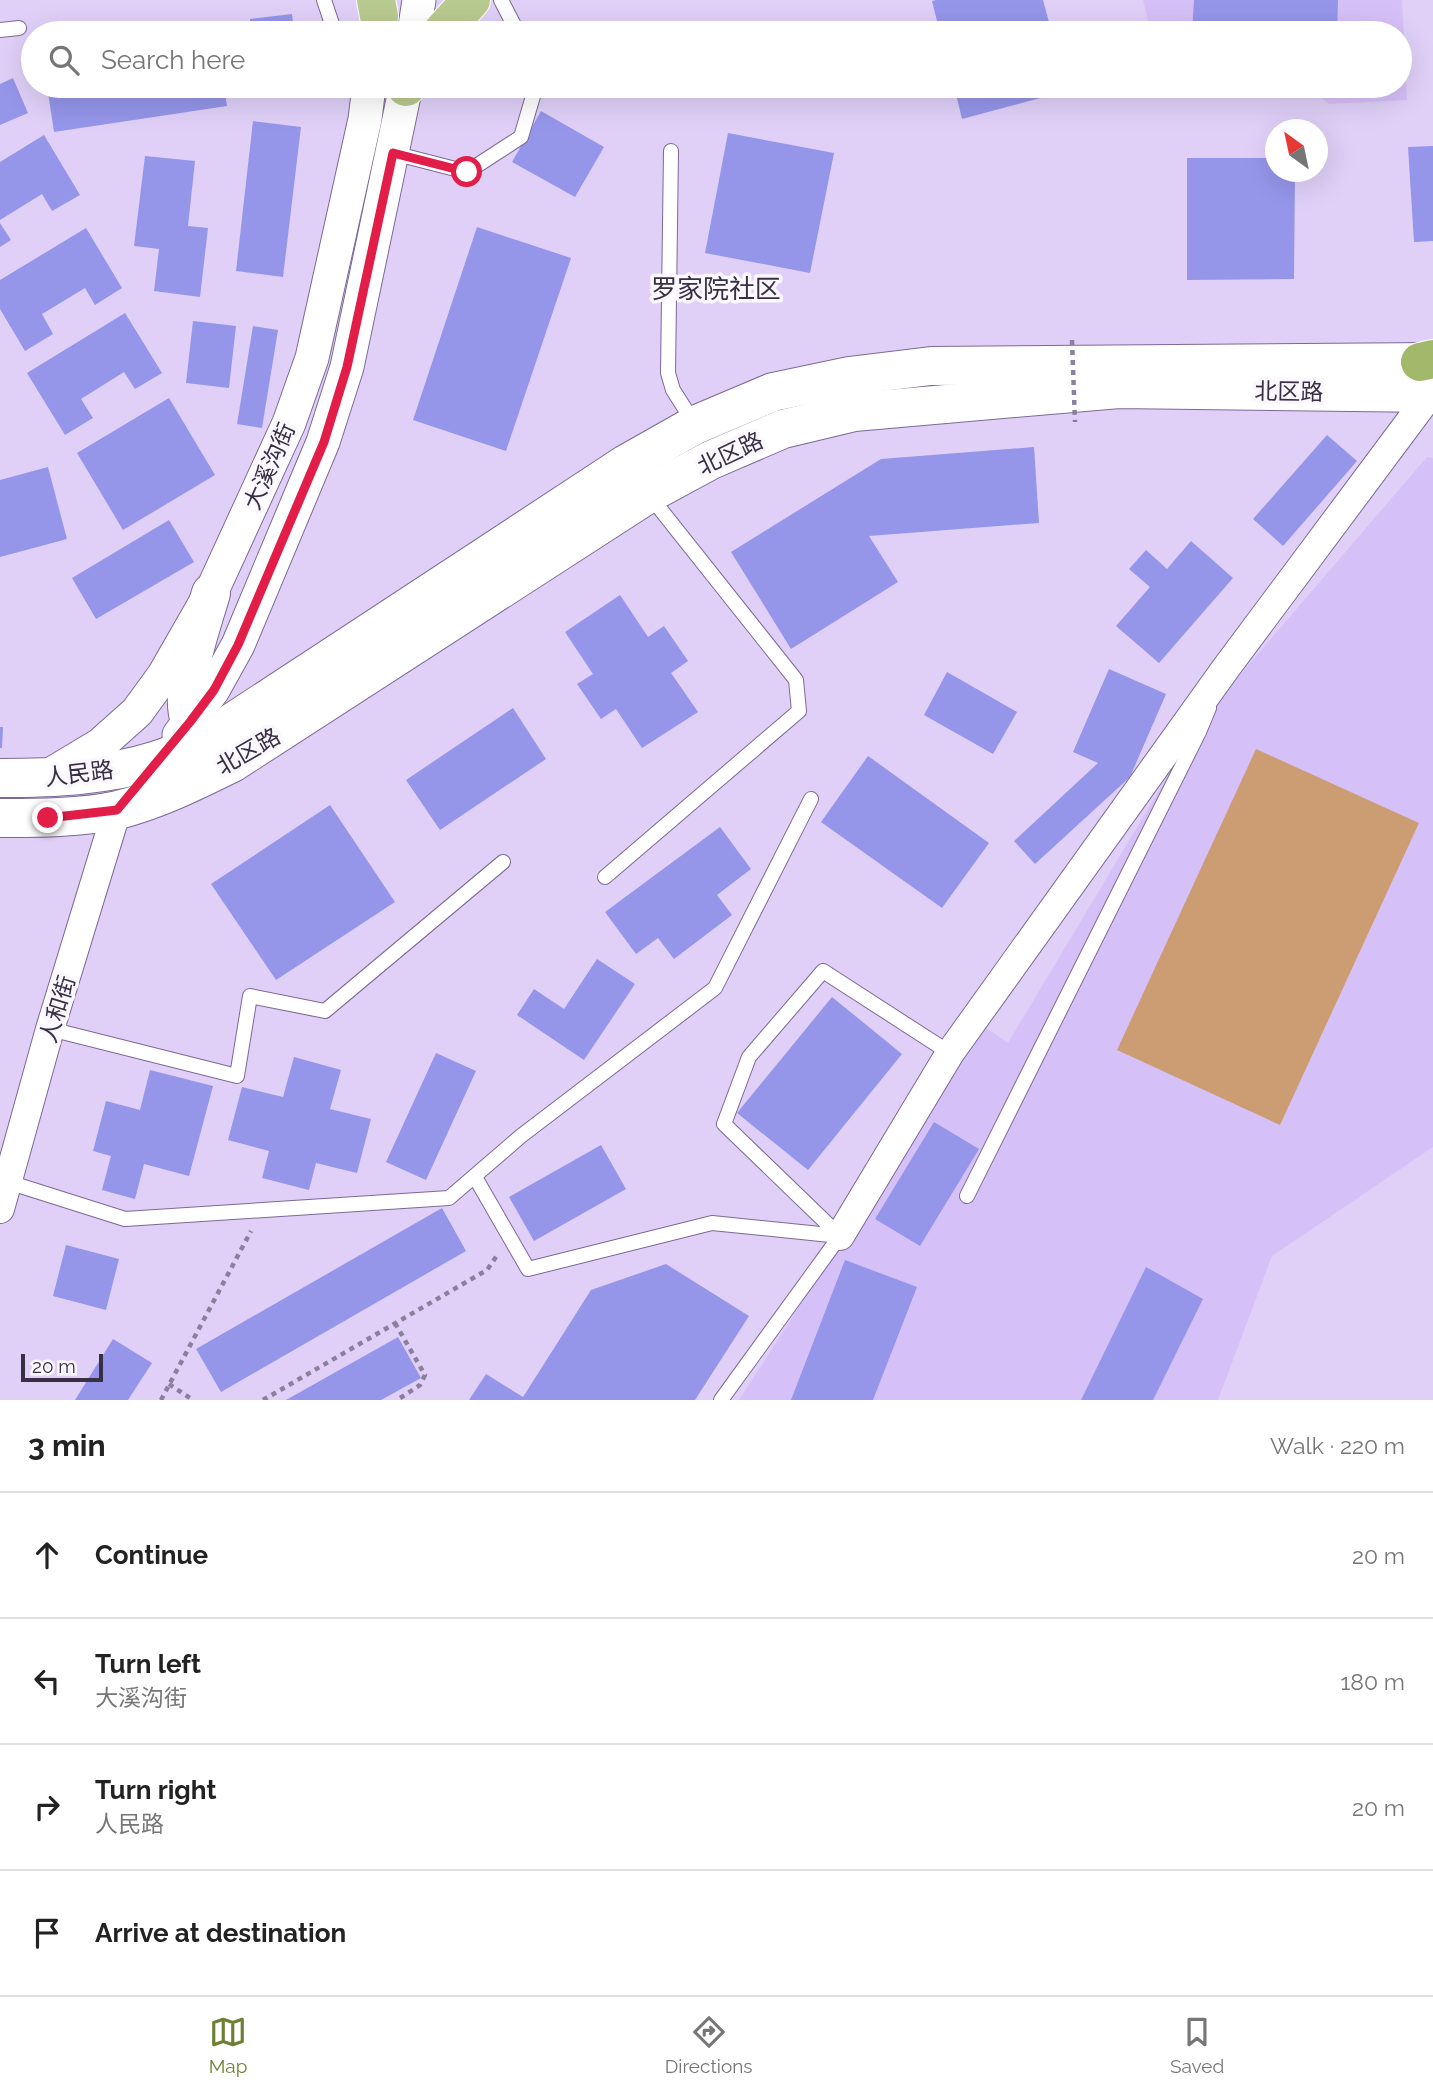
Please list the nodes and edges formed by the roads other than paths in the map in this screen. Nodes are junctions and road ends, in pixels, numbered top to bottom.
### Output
1 (324, 0) edge
2 (419, 0) edge
3 (471, 0) edge
4 (501, 0) edge
5 (331, 21) edge
6 (416, 21) edge
7 (452, 21) edge
8 (512, 21) edge
9 (19, 28) dead end
10 (0, 30) edge
11 (357, 98) edge
12 (385, 98) edge
13 (396, 98) edge
14 (532, 98) edge
15 (365, 119) junction
16 (671, 151) dead end
17 (393, 153) junction
18 (1430, 374) edge
19 (695, 425) junction
20 (648, 494) junction
21 (211, 593) junction
22 (1226, 668) junction
23 (292, 726) junction
24 (199, 731) junction
25 (157, 760) junction
26 (0, 778) edge
27 (45, 778) junction
28 (811, 799) dead end
29 (117, 810) junction
30 (0, 818) edge
31 (503, 862) dead end
32 (605, 877) dead end
33 (50, 1029) junction
34 (950, 1053) junction
35 (475, 1177) junction
36 (8, 1182) junction
37 (967, 1196) dead end
38 (0, 1209) edge
39 (840, 1236) junction
40 (720, 1400) edge

1 - 5 lane
2 - 6 street
3 - 7 main road
4 - 8 lane
9 - 10 lane
11 - 15 lane
12 - 15 street, 大溪沟街
13 - 17 street, 大溪沟街
14 - 17 lane
15 - 21 street, 大溪沟街
16 - 19 lane
17 - 24 street, 大溪沟街
18 - 19 main road, 北区路
18 - 20 main road, 北区路
18 - 22 street
19 - 24 main road, 北区路
20 - 23 main road, 北区路
20 - 32 lane
21 - 24 main road
21 - 27 street, 大溪沟街
22 - 34 street
22 - 37 lane
23 - 24 main road
23 - 29 main road, 北区路
24 - 25 main road, 北区路
25 - 27 main road, 人民路
25 - 29 street
26 - 27 main road, 人民路
28 - 35 lane
29 - 30 main road, 人民路
29 - 33 street, 人和街
31 - 33 lane
33 - 36 street, 人和街
34 - 39 street
34 - 39 lane
35 - 36 lane
35 - 39 lane
36 - 38 street, 人和街
39 - 40 lane

